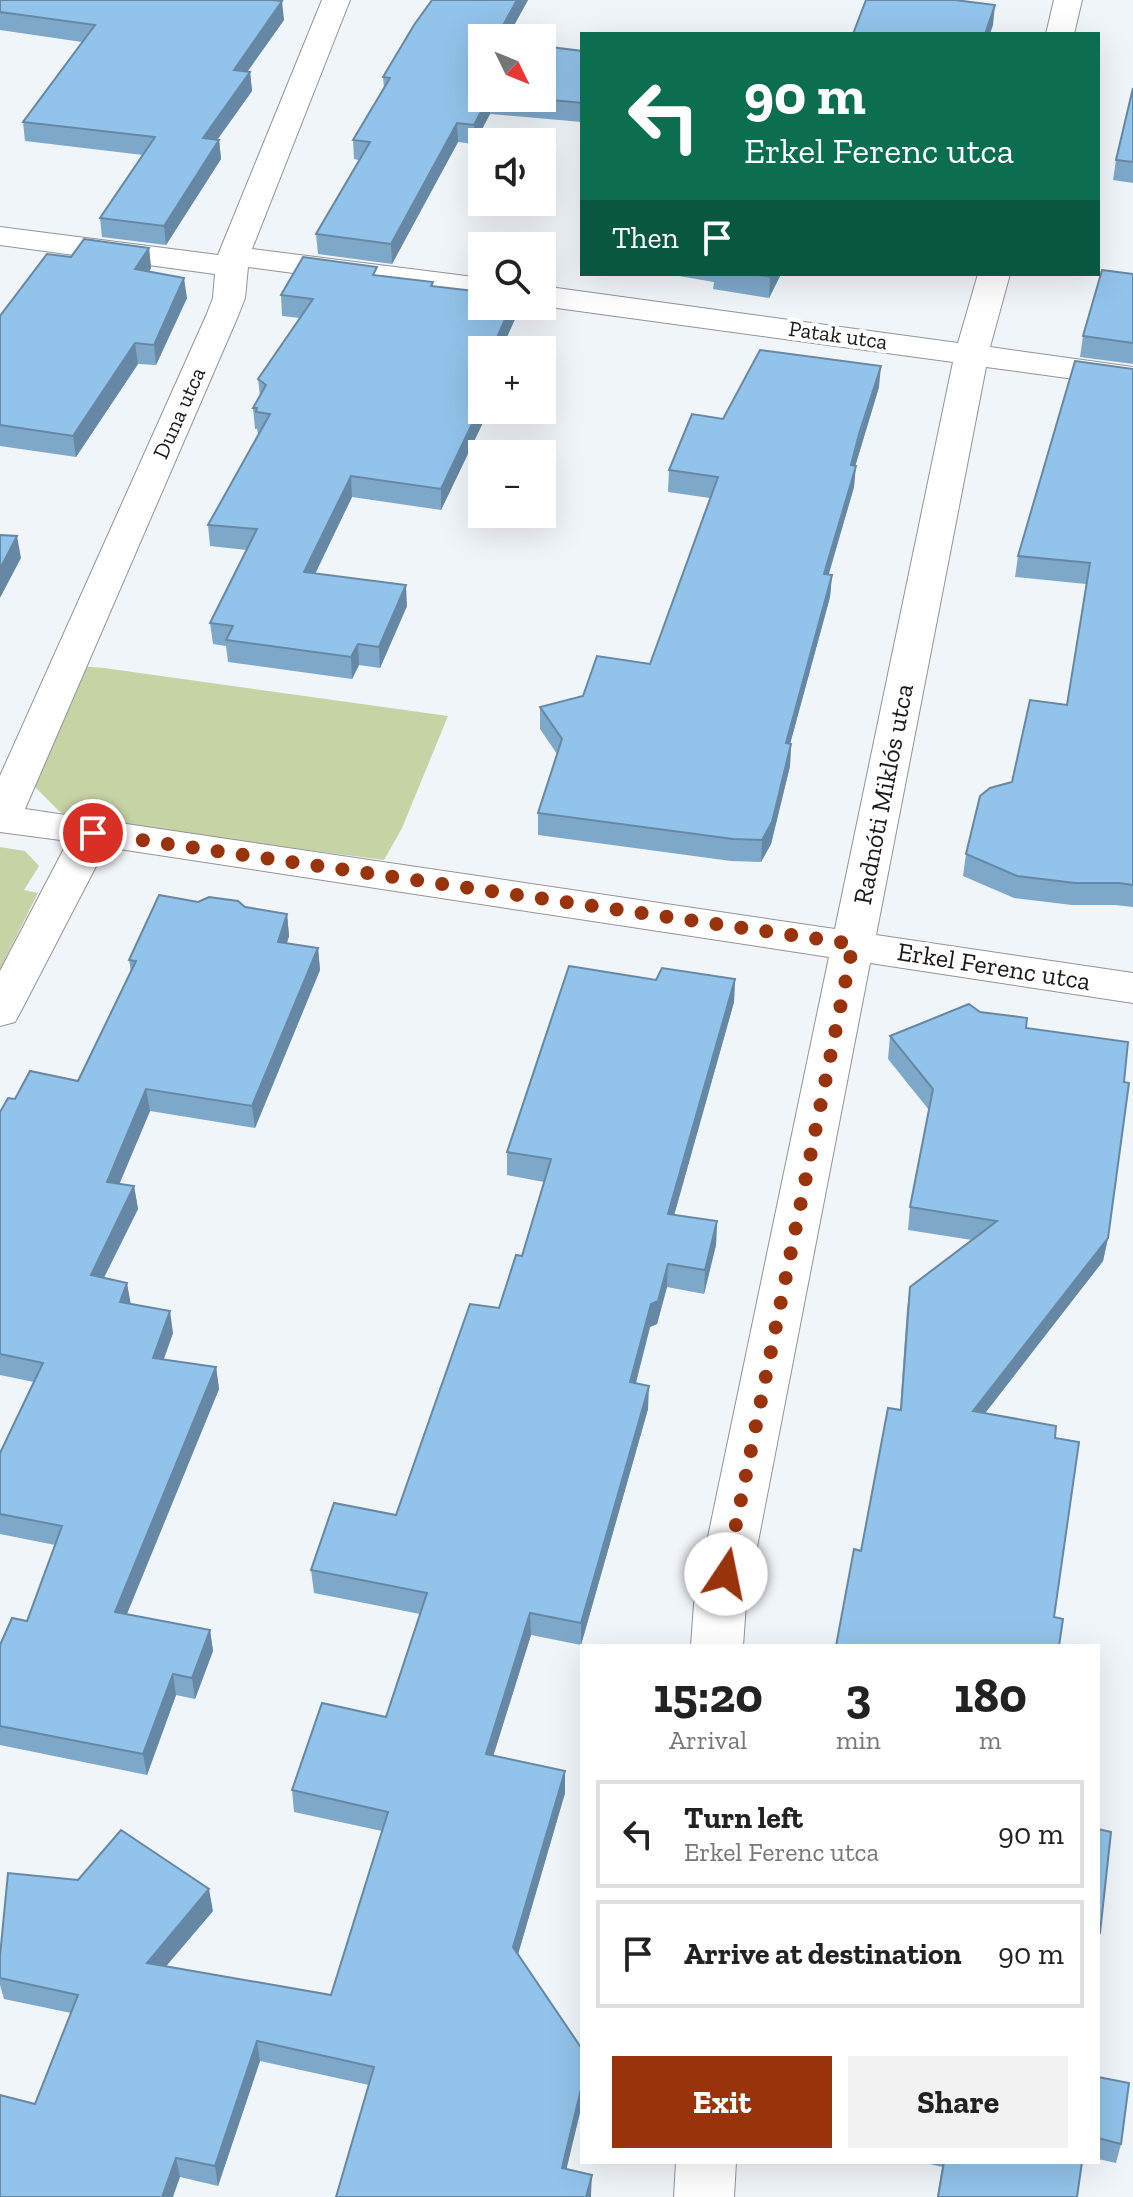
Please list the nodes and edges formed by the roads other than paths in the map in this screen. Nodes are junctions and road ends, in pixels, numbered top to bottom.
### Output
1 (336, 0) edge
2 (1068, 0) edge
3 (1060, 32) edge
4 (0, 236) edge
5 (232, 261) junction
6 (993, 276) edge
7 (468, 286) edge
8 (556, 298) edge
9 (972, 353) junction
10 (1133, 377) edge
11 (0, 818) edge
12 (93, 833) junction
13 (853, 944) junction
14 (1133, 988) edge
15 (0, 1011) edge
16 (717, 1644) edge
17 (706, 2164) edge
18 (704, 2197) edge

1 - 5 street, Duna utca
2 - 3 street
4 - 5 street
5 - 7 street
5 - 11 street, Duna utca
6 - 9 street, Radnóti Miklós utca
8 - 9 street, Patak utca
9 - 10 street, Patak utca
9 - 13 street, Radnóti Miklós utca
11 - 12 street, Erkel Ferenc utca
12 - 13 street, Erkel Ferenc utca
12 - 15 street
13 - 14 street, Erkel Ferenc utca
13 - 16 street, Radnóti Miklós utca
17 - 18 street

